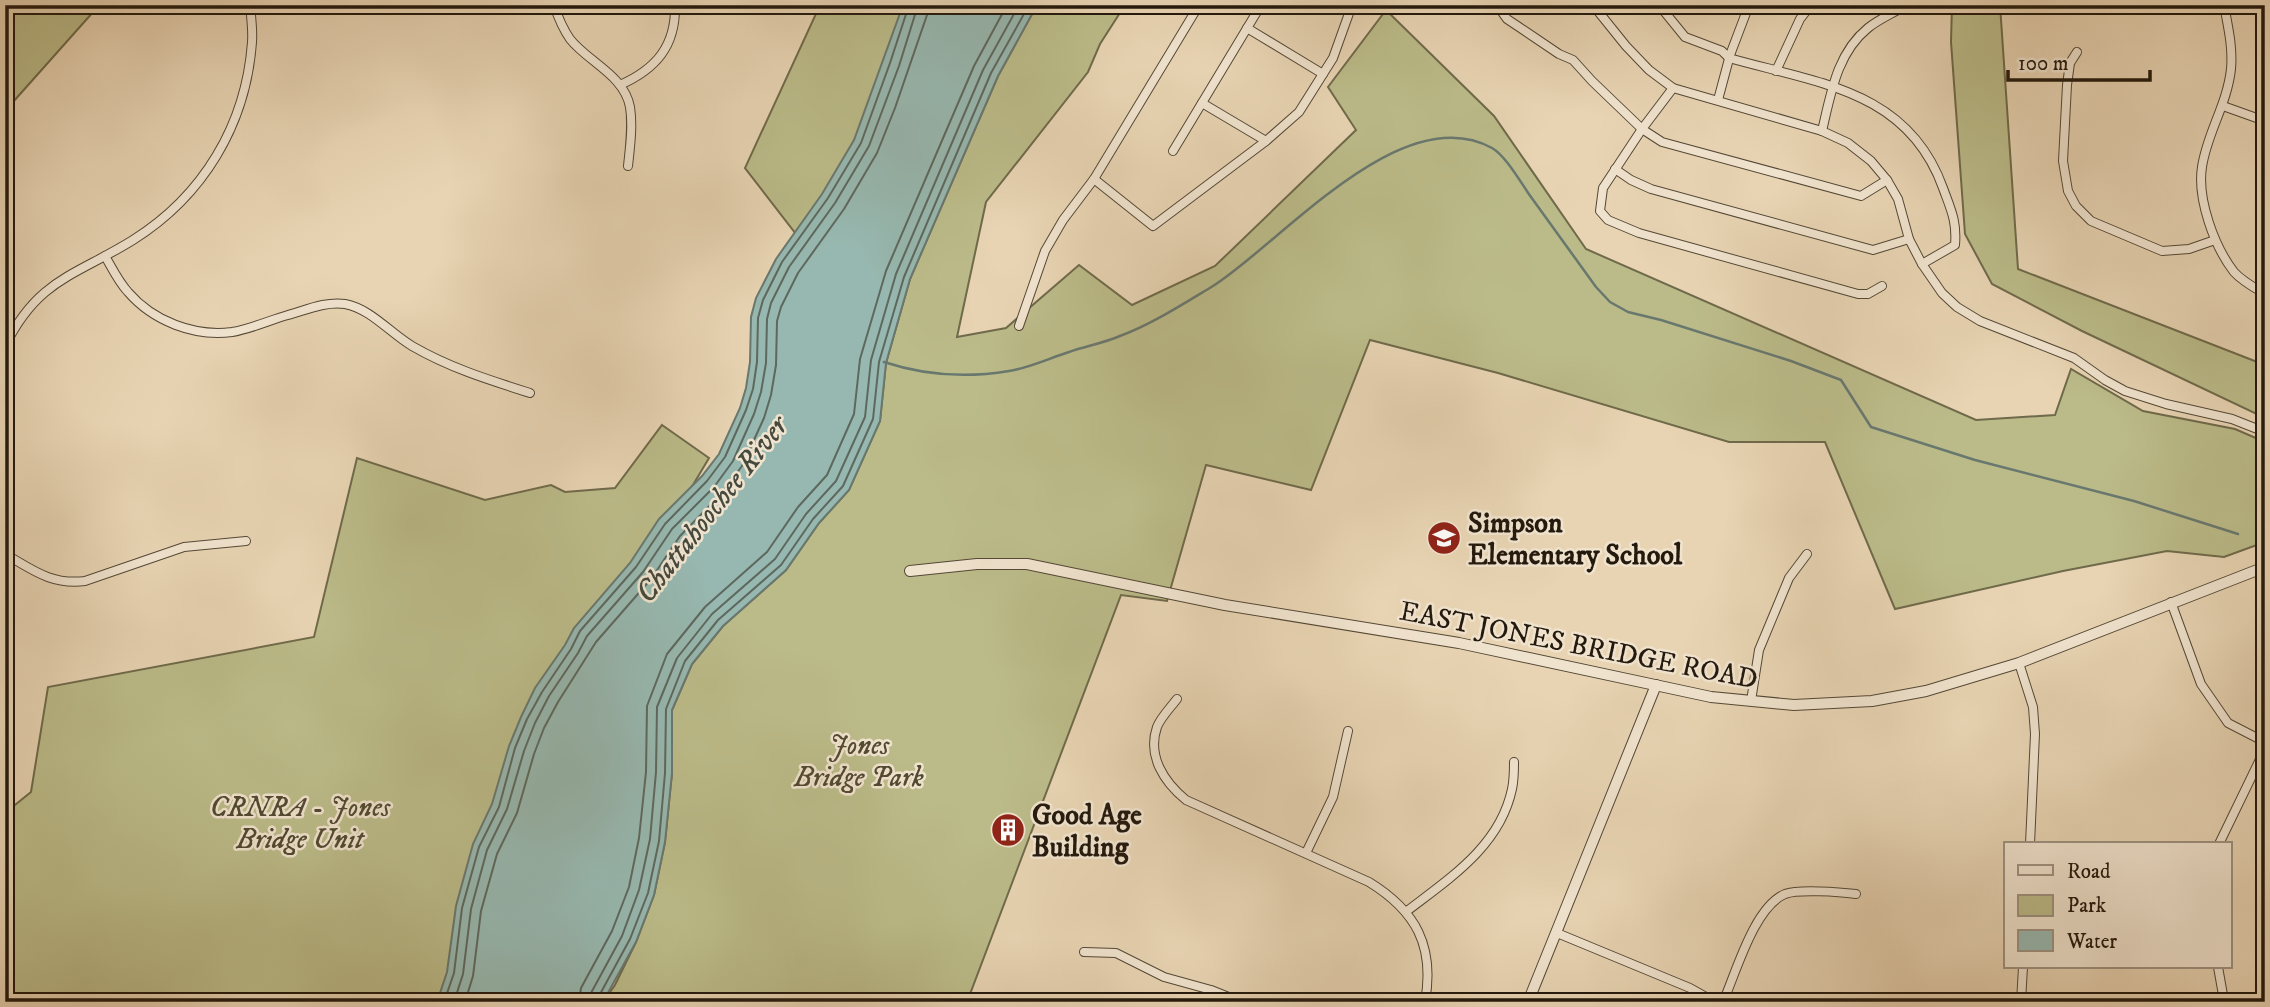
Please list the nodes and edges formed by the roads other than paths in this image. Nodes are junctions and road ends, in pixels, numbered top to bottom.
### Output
1 (250, 5) edge
2 (554, 5) edge
3 (675, 5) edge
4 (1199, 5) edge
5 (1261, 5) edge
6 (1352, 5) edge
7 (1497, 5) edge
8 (1593, 5) edge
9 (1659, 5) edge
10 (1748, 5) edge
11 (1811, 5) edge
12 (1906, 5) edge
13 (2224, 5) edge
14 (1247, 28) junction
15 (2077, 52) dead end
16 (1729, 58) junction
17 (1776, 71) junction
18 (1324, 75) junction
19 (620, 85) junction
20 (1833, 87) junction
21 (1673, 88) junction
22 (1718, 100) junction
23 (1202, 103) junction
24 (2223, 106) junction
25 (2265, 121) edge
26 (1642, 129) junction
27 (1822, 131) junction
28 (1266, 141) junction
29 (1173, 151) dead end
30 (628, 166) dead end
31 (1615, 169) junction
32 (1094, 179) junction
33 (1887, 180) junction
34 (1909, 239) junction
35 (2215, 240) junction
36 (104, 256) junction
37 (1922, 264) junction
38 (1882, 286) dead end
39 (2265, 294) edge
40 (1019, 326) dead end
41 (5, 346) edge
42 (530, 393) dead end
43 (2265, 432) edge
44 (246, 541) dead end
45 (5, 554) edge
46 (1807, 554) dead end
47 (2265, 567) edge
48 (910, 571) dead end
49 (2171, 602) junction
50 (2019, 663) junction
51 (1656, 685) junction
52 (1177, 699) dead end
53 (1751, 701) junction
54 (1348, 731) dead end
55 (2265, 742) edge
56 (2265, 749) edge
57 (1514, 762) dead end
58 (2030, 842) edge
59 (2220, 842) edge
60 (1306, 853) junction
61 (1856, 894) dead end
62 (1407, 911) junction
63 (1557, 933) junction
64 (1084, 953) dead end
65 (2023, 968) edge
66 (2218, 968) edge
67 (2223, 995) dead end
68 (1241, 1002) edge
69 (1425, 1002) edge
70 (1528, 1002) edge
71 (1715, 1002) edge
72 (1723, 1002) edge
73 (2021, 1002) edge

1 - 36 street
2 - 19 street
3 - 19 street
4 - 32 street
5 - 14 street
6 - 18 street
7 - 26 street
8 - 21 street
9 - 16 street
10 - 16 street
11 - 17 street
12 - 20 street
13 - 24 street
14 - 18 street
14 - 23 street
15 - 35 street
16 - 17 street
16 - 22 street
17 - 20 street
18 - 28 street
19 - 30 street
20 - 27 street
20 - 37 street
21 - 22 street
21 - 26 street
22 - 27 street
23 - 28 street
23 - 29 street
24 - 25 street
24 - 35 street
26 - 31 street
26 - 33 street
27 - 33 street
28 - 32 street
31 - 34 street
31 - 38 street
32 - 40 street
33 - 34 street
34 - 37 street
35 - 39 street
36 - 41 street
36 - 42 street
37 - 43 street
44 - 45 street
46 - 53 street
47 - 49 street, EAST JONES BRIDGE ROAD
48 - 51 street, EAST JONES BRIDGE ROAD
49 - 50 street, EAST JONES BRIDGE ROAD
49 - 55 street
50 - 53 street, EAST JONES BRIDGE ROAD
50 - 58 street
51 - 53 street, EAST JONES BRIDGE ROAD
51 - 63 street
52 - 60 street
54 - 60 street
56 - 59 street
57 - 62 street
60 - 62 street
61 - 72 street
62 - 69 street
63 - 70 street
63 - 71 street
64 - 68 street
65 - 73 street
66 - 67 street

